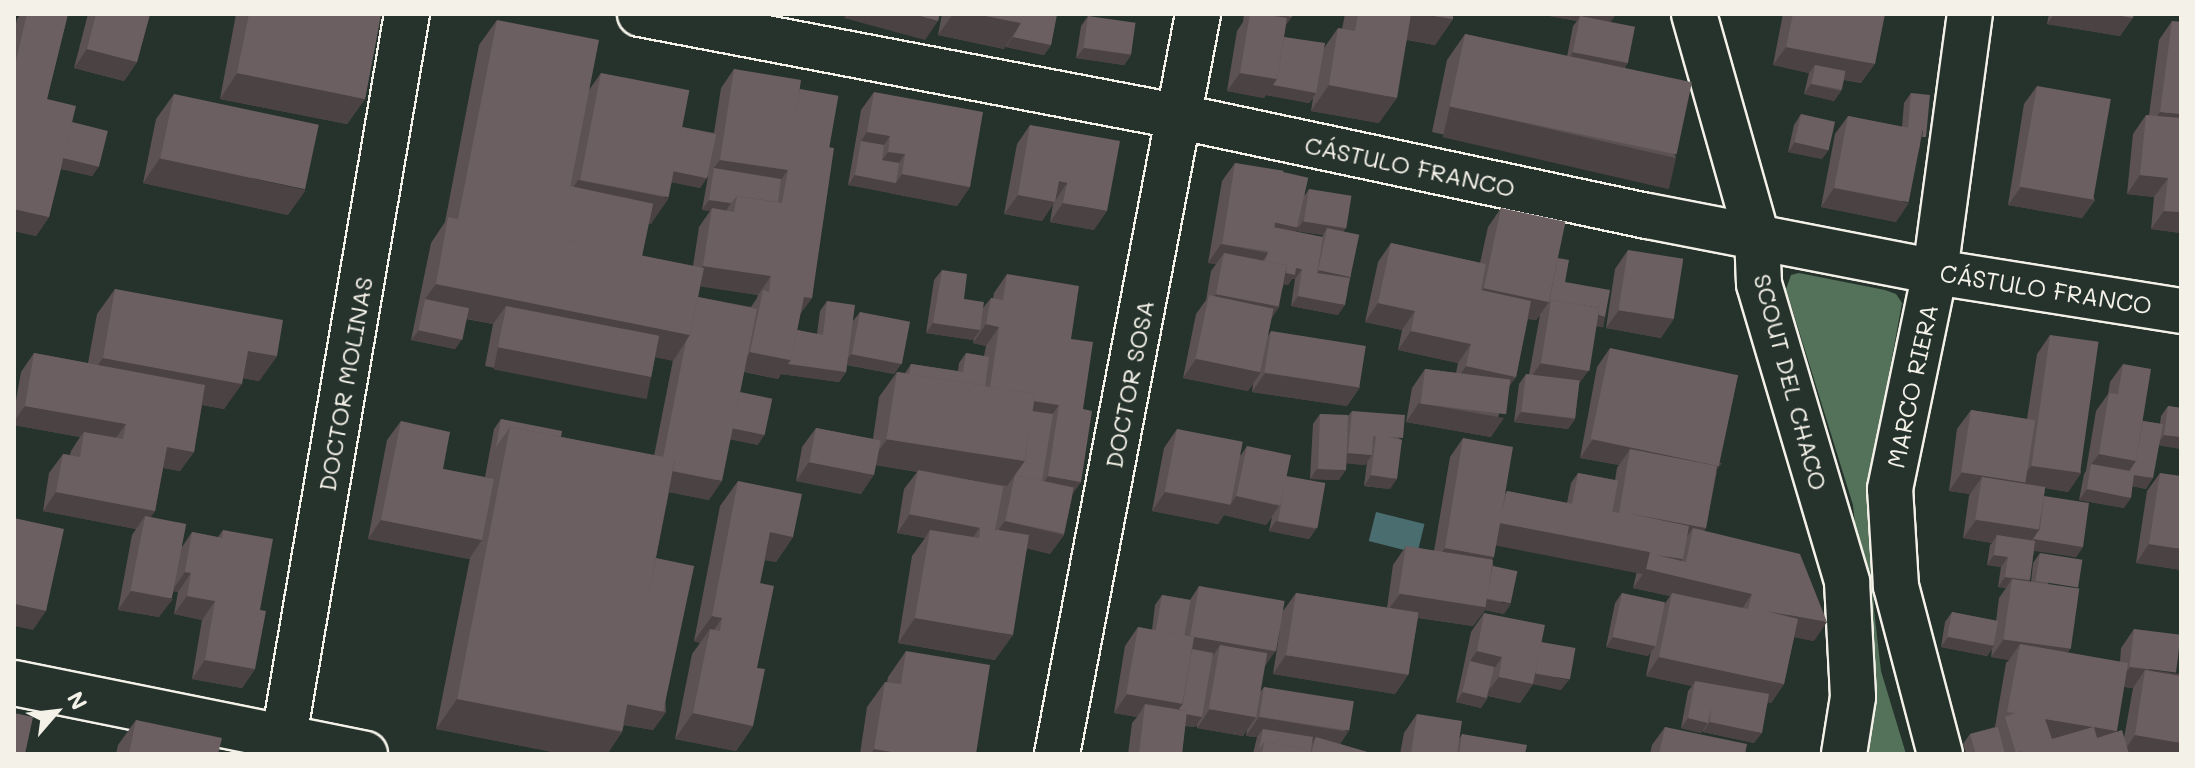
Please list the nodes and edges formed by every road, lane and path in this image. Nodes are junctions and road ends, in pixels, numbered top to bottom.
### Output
1 (407, 14) edge
2 (640, 14) edge
3 (1198, 14) edge
4 (1694, 14) edge
5 (1970, 14) edge
6 (1181, 117) junction
7 (1757, 236) junction
8 (1935, 272) junction
9 (2181, 311) edge
10 (14, 683) edge
11 (283, 746) edge
12 (365, 754) edge
13 (1057, 754) edge
14 (1844, 754) edge
15 (1940, 754) edge

1 - 11 street, DOCTOR MOLINAS
2 - 6 street, CÁSTULO FRANCO
3 - 6 street, DOCTOR SOSA
4 - 7 street, SCOUT DEL CHACO
5 - 8 street, MARCO RIERA
6 - 7 street, CÁSTULO FRANCO
6 - 13 street, DOCTOR SOSA
7 - 8 street, CÁSTULO FRANCO
7 - 14 street, SCOUT DEL CHACO
8 - 9 street, CÁSTULO FRANCO
8 - 15 street, MARCO RIERA
10 - 11 street
11 - 12 street

